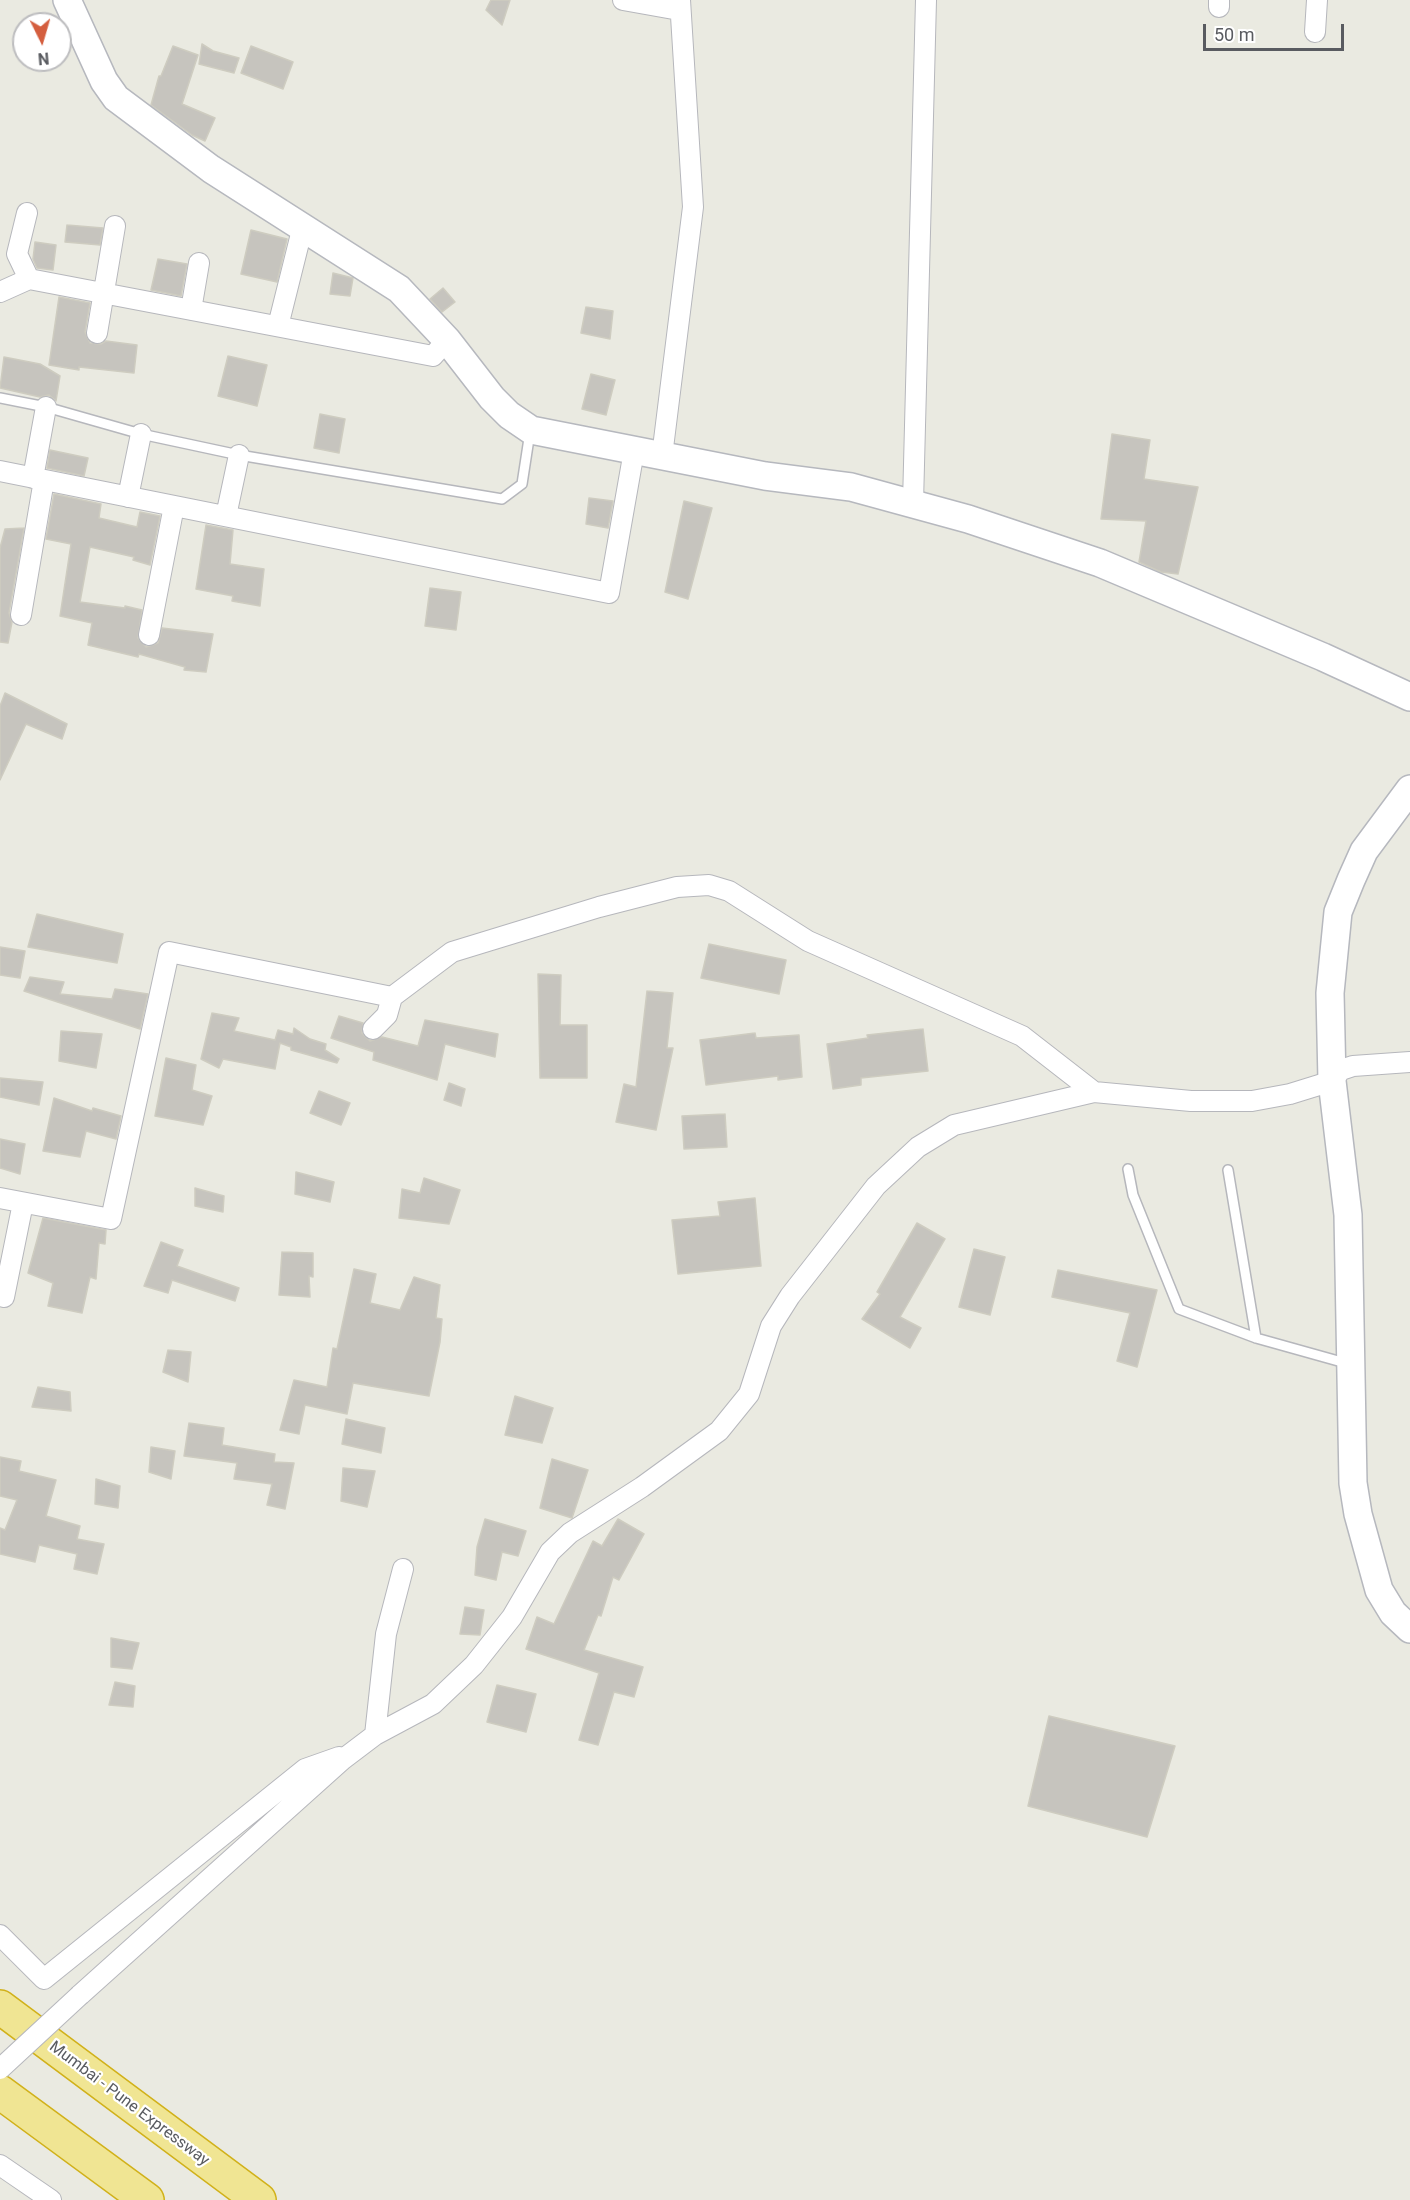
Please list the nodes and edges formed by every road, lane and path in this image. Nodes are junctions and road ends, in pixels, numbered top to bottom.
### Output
1 (67, 0) edge
2 (623, 0) edge
3 (926, 0) edge
4 (1317, 0) edge
5 (679, 5) edge
6 (1315, 32) dead end
7 (27, 213) dead end
8 (114, 226) dead end
9 (303, 226) junction
10 (199, 263) dead end
11 (29, 279) junction
12 (0, 292) edge
13 (104, 293) junction
14 (192, 310) junction
15 (278, 326) junction
16 (97, 333) dead end
17 (447, 340) junction
18 (0, 398) edge
19 (46, 407) junction
20 (531, 430) junction
21 (141, 434) junction
22 (634, 451) junction
23 (239, 455) junction
24 (662, 456) junction
25 (0, 471) edge
26 (38, 479) junction
27 (128, 497) junction
28 (913, 503) junction
29 (174, 506) junction
30 (226, 516) junction
31 (21, 615) dead end
32 (149, 636) dead end
33 (1410, 697) edge
34 (1410, 789) edge
35 (392, 997) junction
36 (373, 1029) dead end
37 (1410, 1062) edge
38 (1332, 1081) junction
39 (1094, 1092) junction
40 (1128, 1170) dead end
41 (1228, 1170) dead end
42 (0, 1198) edge
43 (23, 1203) junction
44 (4, 1297) dead end
45 (1256, 1338) junction
46 (1351, 1365) junction
47 (403, 1569) dead end
48 (1410, 1629) edge
49 (375, 1735) junction
50 (352, 1752) junction
51 (0, 1935) edge
52 (0, 2007) edge
53 (0, 2069) edge
54 (0, 2092) edge
55 (0, 2165) edge
56 (51, 2200) edge
57 (147, 2200) edge
58 (259, 2200) edge

1 - 9 street
2 - 5 street
3 - 28 street
4 - 6 street
5 - 24 street
7 - 11 street
8 - 13 street
9 - 15 street
9 - 17 street
10 - 14 street
11 - 12 street
11 - 13 street
13 - 14 street
13 - 16 street
14 - 15 street
15 - 17 street
17 - 20 street
18 - 19 lane
19 - 21 lane
19 - 26 street
20 - 22 street
20 - 23 lane
21 - 23 lane
21 - 27 street
22 - 24 street
22 - 30 street
23 - 30 street
24 - 28 street
25 - 26 street
26 - 27 street
26 - 31 street
27 - 29 street
28 - 33 street
29 - 30 street
29 - 32 street
34 - 38 street
35 - 36 street
35 - 39 street
35 - 43 street
37 - 38 street
38 - 39 street
38 - 46 street
39 - 49 street
40 - 45 lane
41 - 45 lane
42 - 43 street
43 - 44 street
45 - 46 lane
46 - 48 street
47 - 49 street
49 - 50 street
50 - 51 street
50 - 53 street, bridge
52 - 58 highway, Mumbai - Pune Expressway
54 - 57 highway
55 - 56 street

